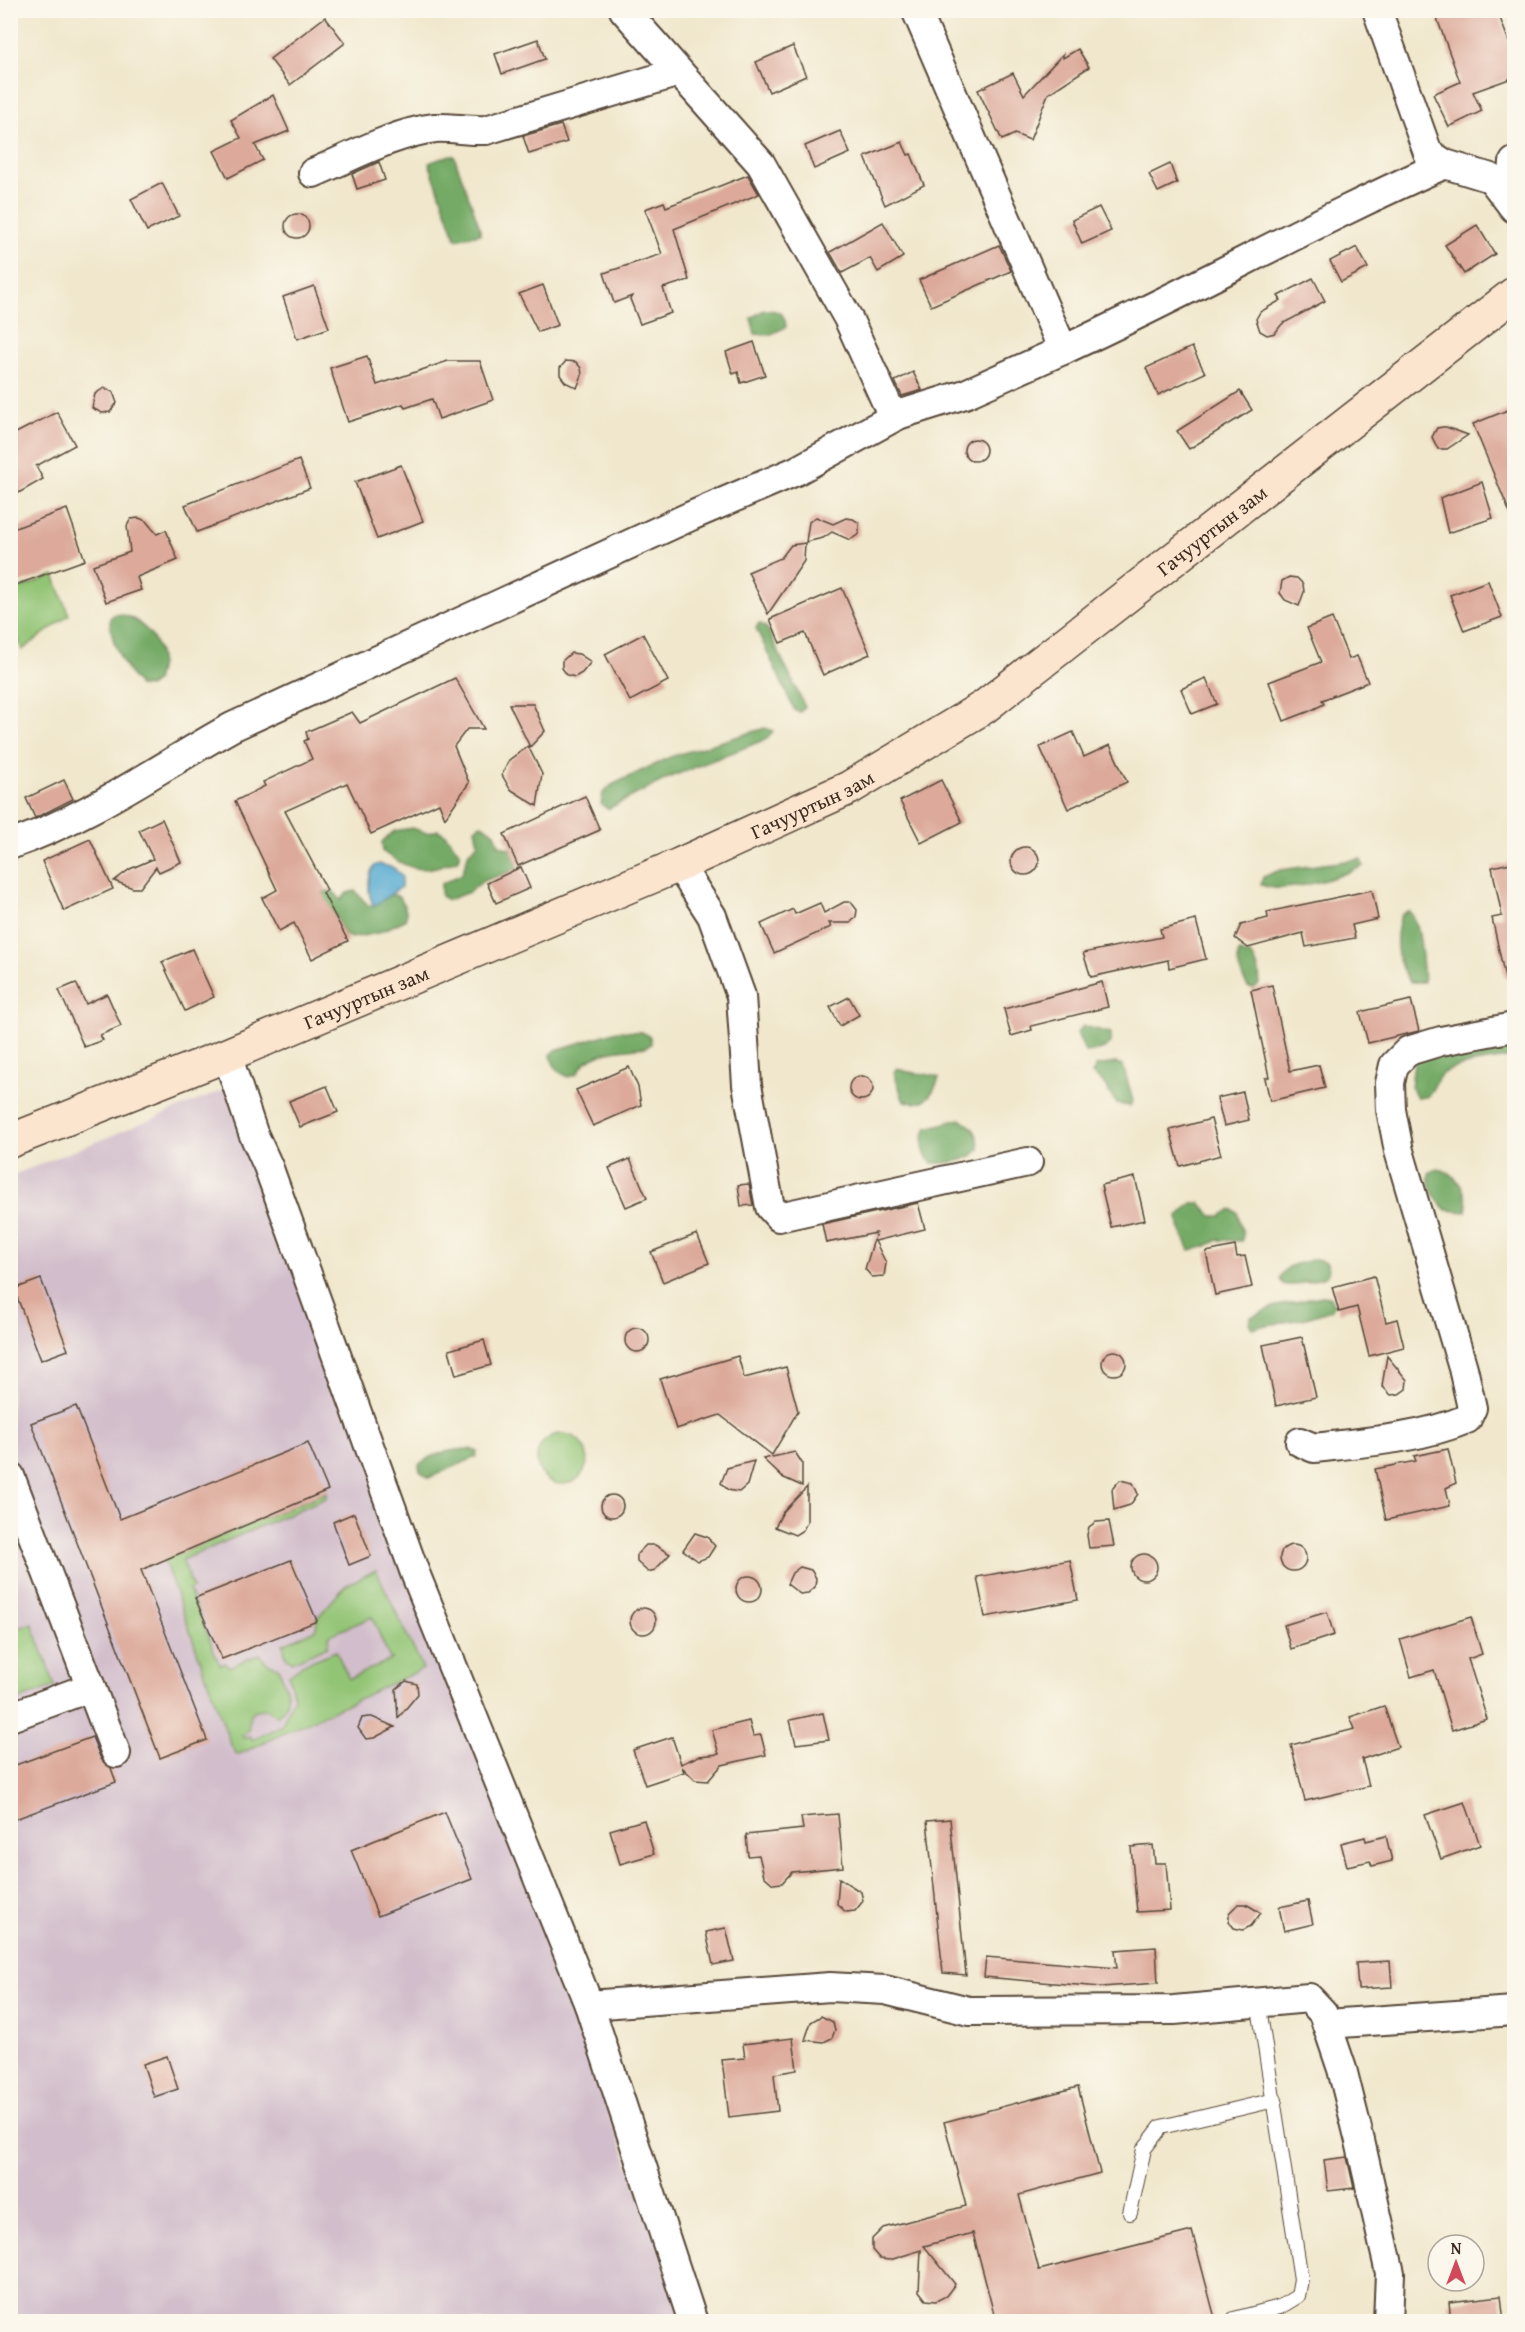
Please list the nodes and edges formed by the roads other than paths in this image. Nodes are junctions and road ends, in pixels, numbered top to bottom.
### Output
1 (624, 10) edge
2 (916, 10) edge
3 (1377, 10) edge
4 (679, 72) junction
5 (1515, 162) edge
6 (1445, 164) junction
7 (313, 172) dead end
8 (1513, 206) edge
9 (1515, 294) edge
10 (1063, 350) junction
11 (898, 415) junction
12 (10, 845) edge
13 (678, 865) junction
14 (1515, 1027) edge
15 (227, 1055) junction
16 (10, 1141) edge
17 (1028, 1162) dead end
18 (1300, 1442) dead end
19 (10, 1476) edge
20 (91, 1687) junction
21 (10, 1717) edge
22 (116, 1753) dead end
23 (1258, 2001) junction
24 (589, 2005) junction
25 (1515, 2011) edge
26 (1327, 2024) junction
27 (1275, 2100) junction
28 (1131, 2213) dead end
29 (1234, 2319) dead end
30 (693, 2322) edge
31 (1388, 2322) edge

1 - 4 street
2 - 10 street
3 - 6 street
4 - 7 street
4 - 11 street
5 - 8 street
6 - 8 street
6 - 10 street
9 - 13 main road, Гачууртын зам
10 - 11 street
11 - 12 street
13 - 15 main road, Гачууртын зам
13 - 17 street
14 - 18 street
15 - 16 main road, Гачууртын зам
15 - 24 street
19 - 20 street
20 - 21 street
20 - 22 street
23 - 24 street
23 - 26 street
23 - 27 lane
24 - 30 street
25 - 26 street
26 - 31 street
27 - 28 lane
27 - 29 lane

